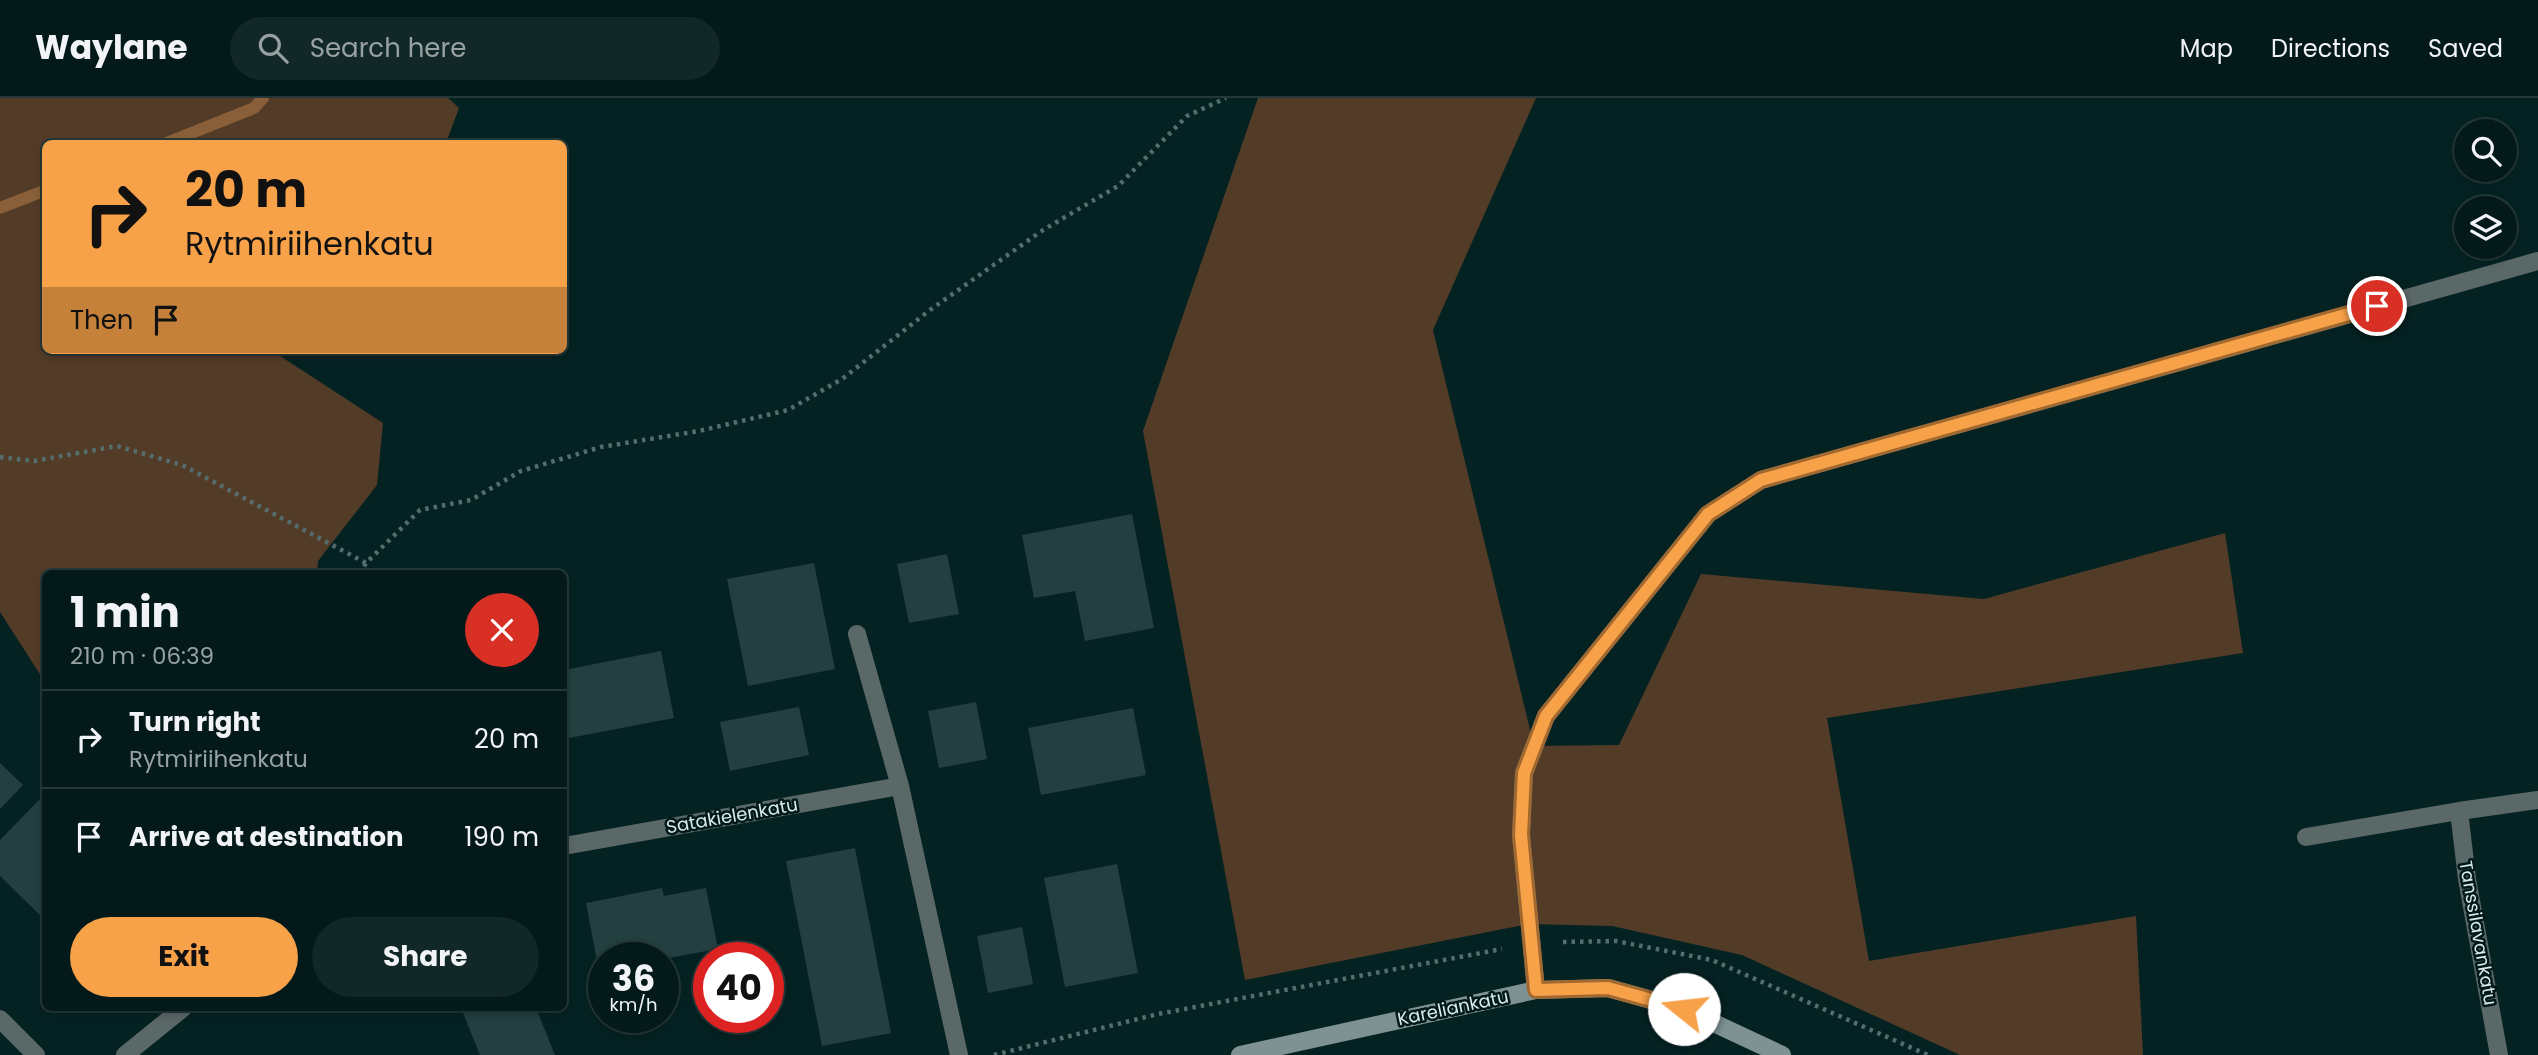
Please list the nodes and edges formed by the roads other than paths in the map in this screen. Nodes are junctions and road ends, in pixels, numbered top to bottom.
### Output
1 (2538, 261) edge
2 (858, 634) dead end
3 (900, 786) junction
4 (2538, 800) edge
5 (2459, 811) junction
6 (2306, 837) dead end
7 (567, 845) edge
8 (1536, 990) junction
9 (179, 1011) edge
10 (0, 1019) edge
11 (36, 1055) edge
12 (125, 1055) edge
13 (959, 1055) edge
14 (1240, 1055) edge
15 (1782, 1055) edge
16 (2499, 1055) edge

1 - 8 street
2 - 3 street
3 - 7 street, Satakielenkatu
3 - 13 street
4 - 5 street
5 - 6 street
5 - 16 street, Tanssilavankatu
8 - 14 street, Kareliankatu
8 - 15 street, Kareliankatu
9 - 12 street
10 - 11 street

